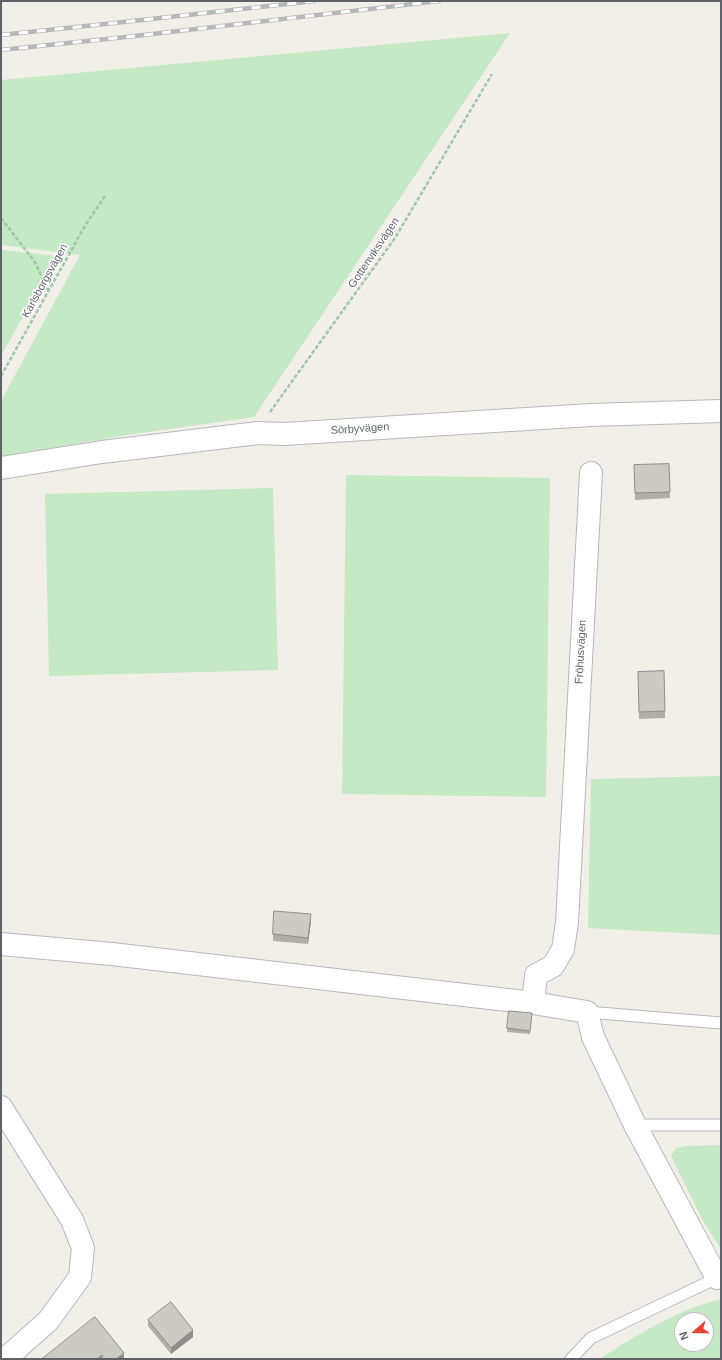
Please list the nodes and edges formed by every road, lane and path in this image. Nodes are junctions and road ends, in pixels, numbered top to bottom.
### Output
1 (492, 74) dead end
2 (105, 196) dead end
3 (1, 218) edge
4 (49, 291) junction
5 (1, 376) edge
6 (721, 411) edge
7 (258, 434) junction
8 (1, 468) edge
9 (591, 473) dead end
10 (1, 944) edge
11 (532, 1003) junction
12 (586, 1012) junction
13 (721, 1023) edge
14 (1, 1107) edge
15 (635, 1125) junction
16 (721, 1126) edge
17 (719, 1277) edge
18 (6, 1359) edge
19 (571, 1359) edge

1 - 7 path, Gottenviksvägen
2 - 4 path, Karlsborgsvägen
3 - 4 path
4 - 5 path, Karlsborgsvägen
6 - 7 street, Sörbyvägen
7 - 8 street, Sörbyvägen
9 - 11 street, Fröhusvägen
10 - 11 street
11 - 12 street
12 - 13 lane
12 - 15 street
14 - 18 street
15 - 16 lane
15 - 17 street
17 - 19 lane

